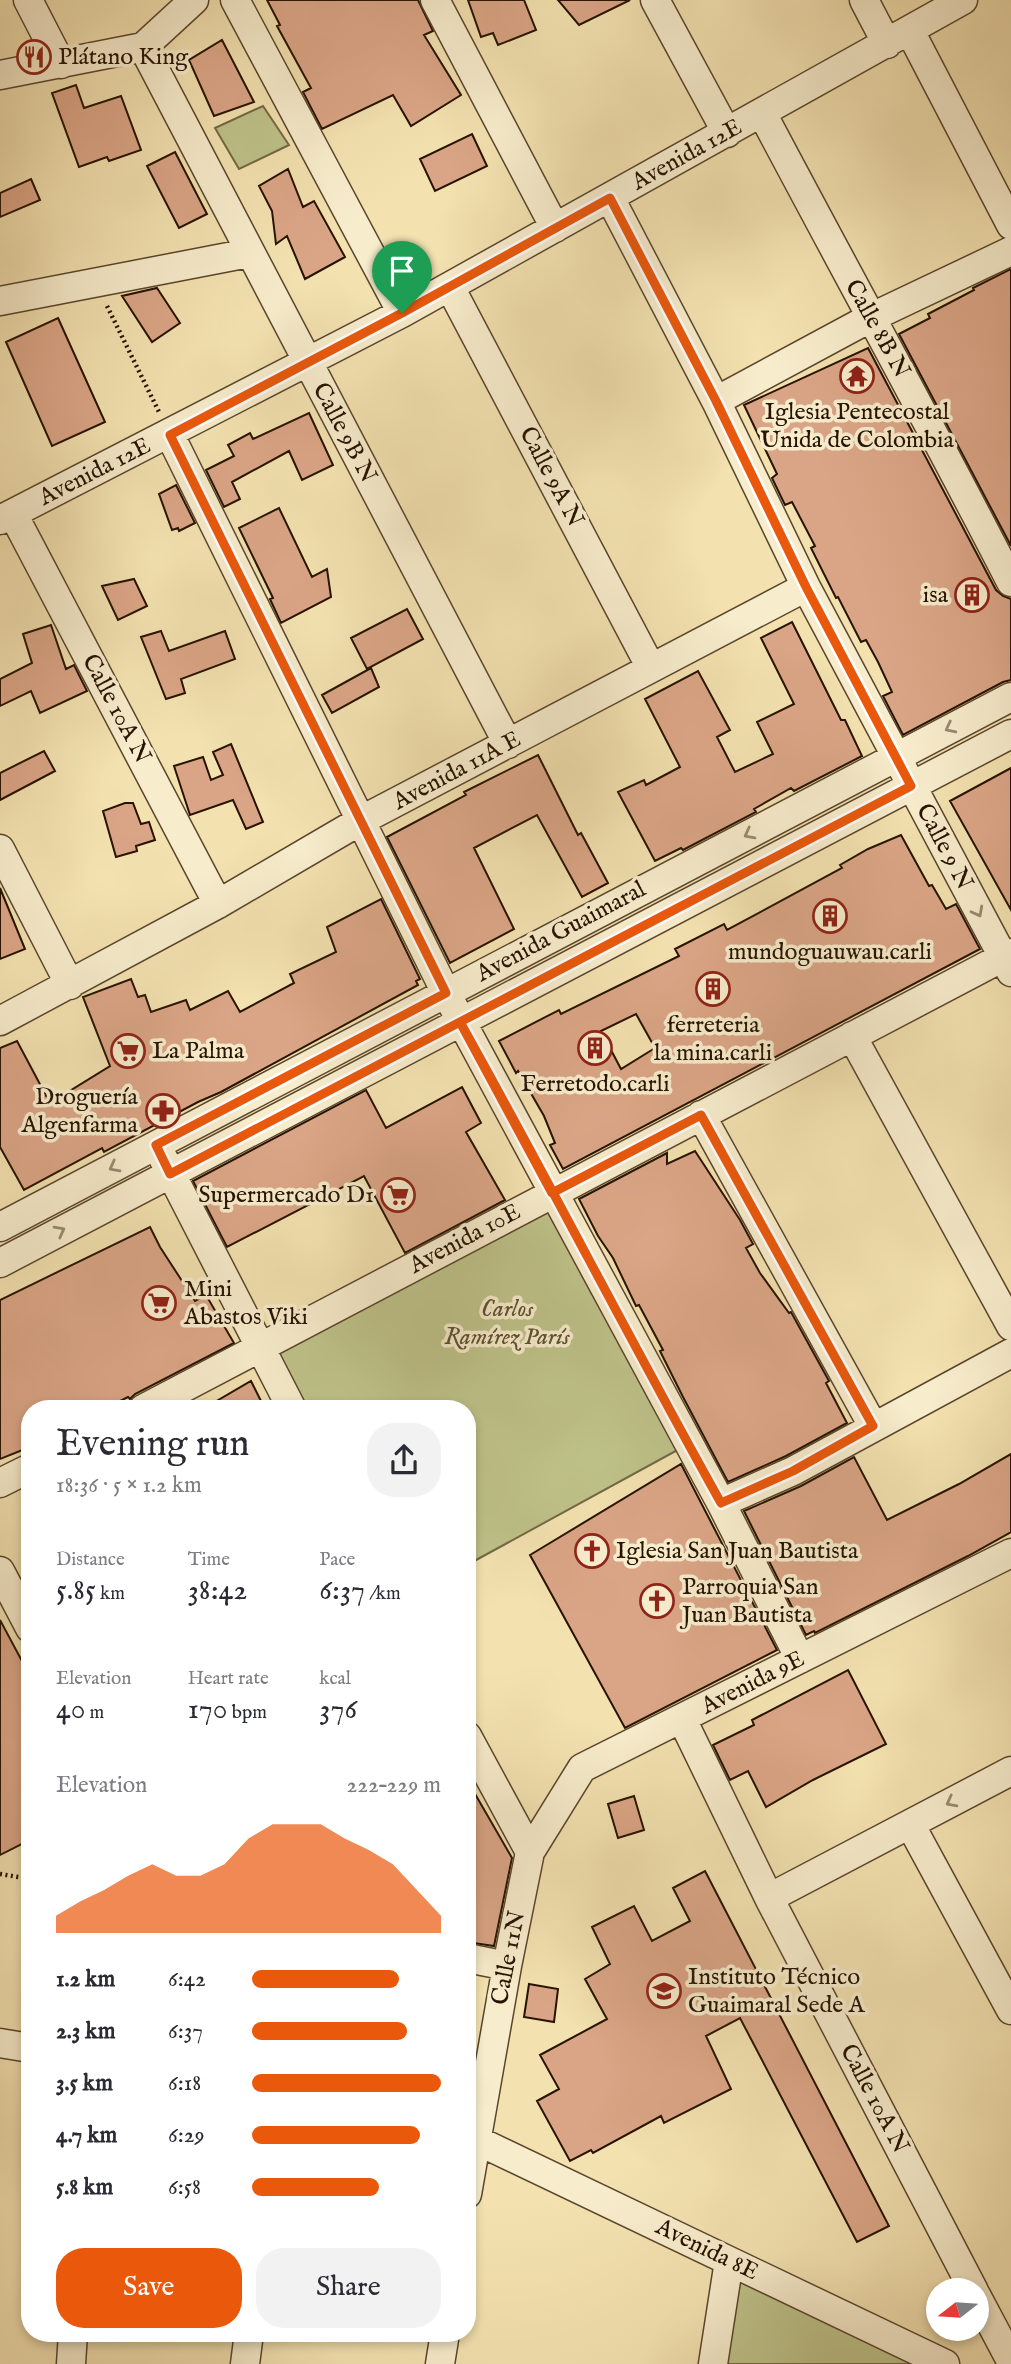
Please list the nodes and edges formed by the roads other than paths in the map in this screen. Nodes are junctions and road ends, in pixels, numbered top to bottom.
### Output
1 (28, 0) edge
2 (194, 0) edge
3 (235, 0) edge
4 (435, 0) edge
5 (655, 0) edge
6 (864, 0) edge
7 (963, 0) edge
8 (899, 38) junction
9 (143, 47) junction
10 (61, 64) junction
11 (0, 75) edge
12 (762, 113) junction
13 (727, 132) junction
14 (610, 198) junction
15 (1011, 225) edge
16 (555, 228) junction
17 (1011, 251) edge
18 (249, 253) junction
19 (450, 286) junction
20 (0, 301) edge
21 (402, 313) junction
22 (870, 318) junction
23 (307, 362) junction
24 (716, 401) junction
25 (170, 435) junction
26 (7, 517) edge
27 (1011, 582) edge
28 (806, 587) junction
29 (651, 668) junction
30 (1011, 697) edge
31 (1011, 734) edge
32 (508, 744) junction
33 (895, 757) junction
34 (911, 786) junction
35 (360, 821) junction
36 (0, 849) edge
37 (218, 904) junction
38 (1008, 961) edge
39 (71, 985) junction
40 (446, 993) junction
41 (0, 1021) edge
42 (460, 1022) junction
43 (852, 1036) junction
44 (701, 1115) junction
45 (156, 1145) junction
46 (170, 1174) junction
47 (552, 1193) junction
48 (0, 1227) edge
49 (3, 1255) edge
50 (1011, 1326) edge
51 (259, 1347) junction
52 (1011, 1353) edge
53 (160, 1400) edge
54 (287, 1400) edge
55 (873, 1426) junction
56 (21, 1472) edge
57 (0, 1483) edge
58 (721, 1503) junction
59 (1011, 1553) edge
60 (0, 1572) edge
61 (21, 1611) edge
62 (800, 1660) junction
63 (682, 1719) junction
64 (476, 1753) edge
65 (1011, 1771) edge
66 (910, 1824) junction
67 (530, 1852) junction
68 (769, 1898) junction
69 (476, 1960) edge
70 (507, 1966) junction
71 (1011, 2010) edge
72 (0, 2043) edge
73 (21, 2046) edge
74 (476, 2119) edge
75 (476, 2141) edge
76 (729, 2261) junction
77 (967, 2278) edge
78 (989, 2319) edge
79 (72, 2342) edge
80 (248, 2342) edge
81 (444, 2342) edge
82 (1011, 2361) edge
83 (71, 2364) edge
84 (245, 2364) edge
85 (440, 2364) edge
86 (713, 2364) edge
87 (945, 2364) edge

1 - 10 street
2 - 9 street
3 - 21 street
4 - 16 street
5 - 13 street
6 - 8 street
7 - 8 street, Avenida 12E
8 - 12 street, Avenida 12E
8 - 15 street
9 - 10 street
9 - 18 street, Calle 9B N
10 - 11 street
12 - 13 street, Avenida 12E
12 - 22 street, Calle 8B N
13 - 14 street, Avenida 12E
14 - 16 street, Avenida 12E
14 - 24 street, Calle 9 N
16 - 19 street, Avenida 12E
17 - 22 street
18 - 20 street
18 - 23 street, Calle 9B N
19 - 21 street, Avenida 12E
19 - 29 street, Calle 9A N
21 - 23 street, Avenida 12E
22 - 24 street
22 - 27 street, Calle 8B N
23 - 25 street, Avenida 12E
23 - 32 street, Calle 9B N
24 - 28 street, Calle 9 N
25 - 26 street, Avenida 12E
25 - 35 street
26 - 37 street, Calle 10A N
28 - 29 street, Avenida 11A E
28 - 33 street, Calle 9 N
29 - 32 street, Avenida 11A E
30 -> 33 street, Avenida Guaimaral
31 - 34 street, Avenida Guaimaral
32 - 35 street, Avenida 11A E
33 - 34 street, Calle 9 N
33 -> 40 street, Avenida Guaimaral
34 -> 38 street, Calle 9 N
34 - 42 street, Avenida Guaimaral
35 - 37 street, Avenida 11A E
35 - 40 street
36 - 39 street
37 - 39 street, Avenida 11A E
38 - 43 street, Avenida 10E
39 - 41 street, Avenida 11A E
40 - 42 street
40 - 45 street, Avenida Guaimaral
42 - 46 street, Avenida Guaimaral
42 - 47 street
43 - 44 street, Avenida 10E
43 - 50 street
44 - 47 street, Avenida 10E
44 - 55 street
45 - 46 street
45 -> 48 street, Avenida Guaimaral
49 -> 46 street, Avenida Guaimaral
46 - 51 street
47 - 51 street, Avenida 10E
47 - 58 street
51 - 53 street, Avenida 10E
51 - 54 street
52 - 55 street
55 - 58 street
56 - 57 street
58 - 62 street
59 - 62 street, Avenida 9E
60 - 61 street
62 - 63 street, Avenida 9E
63 - 67 street, Avenida 9E
63 - 68 street, Calle 10A N
64 - 67 street
65 -> 66 street
66 - 68 street
66 - 71 street
67 - 70 street, Calle 11N
68 - 77 street, Calle 10A N
69 - 70 street
70 - 74 street, Calle 11N
72 - 73 street
75 - 76 street, Avenida 8E
76 - 86 street
76 - 87 street, Avenida 8E
78 - 82 street, Calle 10A N
79 - 83 street
80 - 84 street
81 - 85 street

